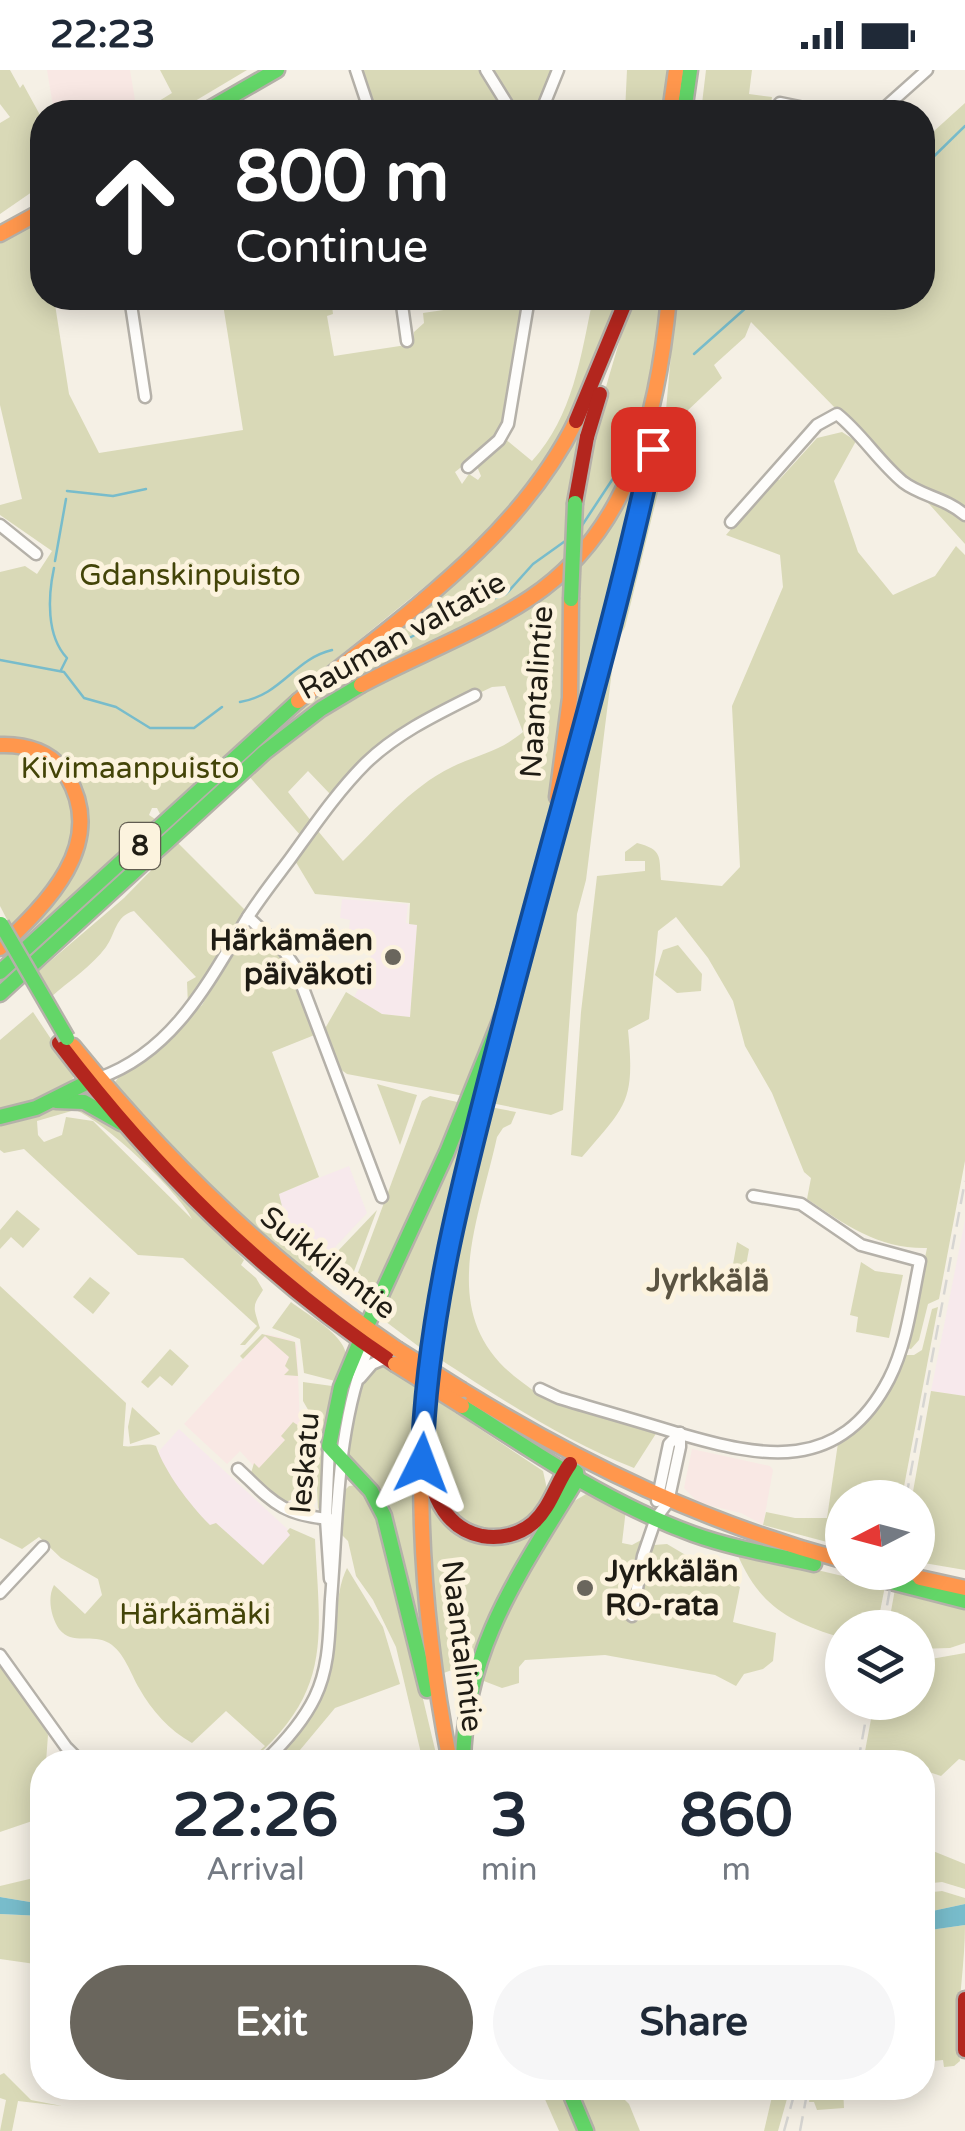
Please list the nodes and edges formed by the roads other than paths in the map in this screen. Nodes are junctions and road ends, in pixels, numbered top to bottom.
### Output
1 (277, 70) edge
2 (356, 70) edge
3 (486, 70) edge
4 (558, 70) edge
5 (676, 70) edge
6 (690, 70) edge
7 (927, 70) edge
8 (225, 100) edge
9 (366, 100) edge
10 (505, 100) edge
11 (546, 100) edge
12 (672, 100) edge
13 (686, 100) edge
14 (893, 100) edge
15 (30, 218) edge
16 (0, 234) edge
17 (132, 310) edge
18 (403, 310) edge
19 (528, 310) edge
20 (622, 310) edge
21 (624, 310) edge
22 (668, 310) edge
23 (421, 320) dead end
24 (405, 323) junction
25 (407, 341) dead end
26 (662, 380) junction
27 (146, 397) dead end
28 (468, 467) dead end
29 (965, 516) edge
30 (732, 522) dead end
31 (0, 525) edge
32 (36, 554) dead end
33 (476, 695) dead end
34 (0, 744) edge
35 (539, 890) junction
36 (248, 917) junction
37 (1, 922) edge
38 (0, 944) edge
39 (0, 972) edge
40 (512, 991) junction
41 (0, 994) edge
42 (63, 1040) junction
43 (93, 1080) junction
44 (51, 1102) junction
45 (0, 1117) edge
46 (121, 1123) junction
47 (382, 1196) dead end
48 (754, 1196) dead end
49 (288, 1279) junction
50 (367, 1338) junction
51 (393, 1357) junction
52 (357, 1383) junction
53 (540, 1388) dead end
54 (680, 1433) junction
55 (422, 1438) junction
56 (329, 1446) junction
57 (576, 1458) junction
58 (342, 1459) junction
59 (238, 1469) dead end
60 (570, 1475) junction
61 (662, 1500) junction
62 (656, 1518) junction
63 (332, 1520) junction
64 (43, 1547) dead end
65 (825, 1556) edge
66 (825, 1566) edge
67 (935, 1581) edge
68 (965, 1588) edge
69 (922, 1590) edge
70 (0, 1593) edge
71 (965, 1601) edge
72 (632, 1616) dead end
73 (0, 1654) edge
74 (69, 1750) edge
75 (276, 1750) edge
76 (446, 1750) edge
77 (448, 1750) edge
78 (463, 1750) edge
79 (965, 1999) edge
80 (965, 2050) edge
81 (573, 2100) edge
82 (586, 2131) edge

1 - 8 main road
2 - 9 street
3 - 10 street
4 - 11 street
5 - 12 main road
6 - 13 main road
7 - 14 street
15 - 16 main road
17 - 27 street
18 - 24 street
19 - 28 street
20 - 39 main road, Rauman valtatie / 8
21 - 35 main road, Naantalintie, bridge
22 - 26 main road, Rauman valtatie / 8
23 - 24 street
24 - 25 street
26 - 35 main road, Naantalintie
26 - 41 main road, Rauman valtatie / 8
29 - 30 street
31 - 32 street
33 - 36 street
34 - 38 main road
35 - 40 main road, Naantalintie
36 - 43 street
36 - 47 street
37 - 42 main road, Suikkilantie, bridge
38 - 42 main road, Suikkilantie
40 - 50 main road
40 - 55 main road, Naantalintie
42 - 43 main road, Suikkilantie
43 - 44 main road
43 - 46 main road, Suikkilantie
43 - 49 main road, Suikkilantie
44 - 45 main road
44 - 46 main road
46 - 49 main road, Suikkilantie
48 - 54 street
49 - 50 main road, Suikkilantie
50 - 51 main road, Suikkilantie
50 - 52 street, Ieskatu
50 - 56 main road, Ieskatu
51 - 52 street, Ieskatu
51 - 57 main road, Suikkilantie, bridge
51 - 60 main road, Suikkilantie, bridge
52 - 58 street, Ieskatu
53 - 54 street
54 - 61 street
55 - 60 main road
55 - 77 main road, Naantalintie
56 - 58 main road
56 - 63 street, Ieskatu
57 - 60 main road
57 - 61 main road, Suikkilantie
58 - 63 street, Ieskatu
58 - 76 main road
59 - 63 street
60 - 62 main road, Suikkilantie
60 - 78 main road
61 - 62 street
61 - 65 main road, Suikkilantie
62 - 66 main road, Suikkilantie
62 - 72 street
63 - 75 street, Ieskatu
64 - 70 street
67 - 68 main road
69 - 71 main road
73 - 74 street
79 - 80 main road
81 - 82 main road

